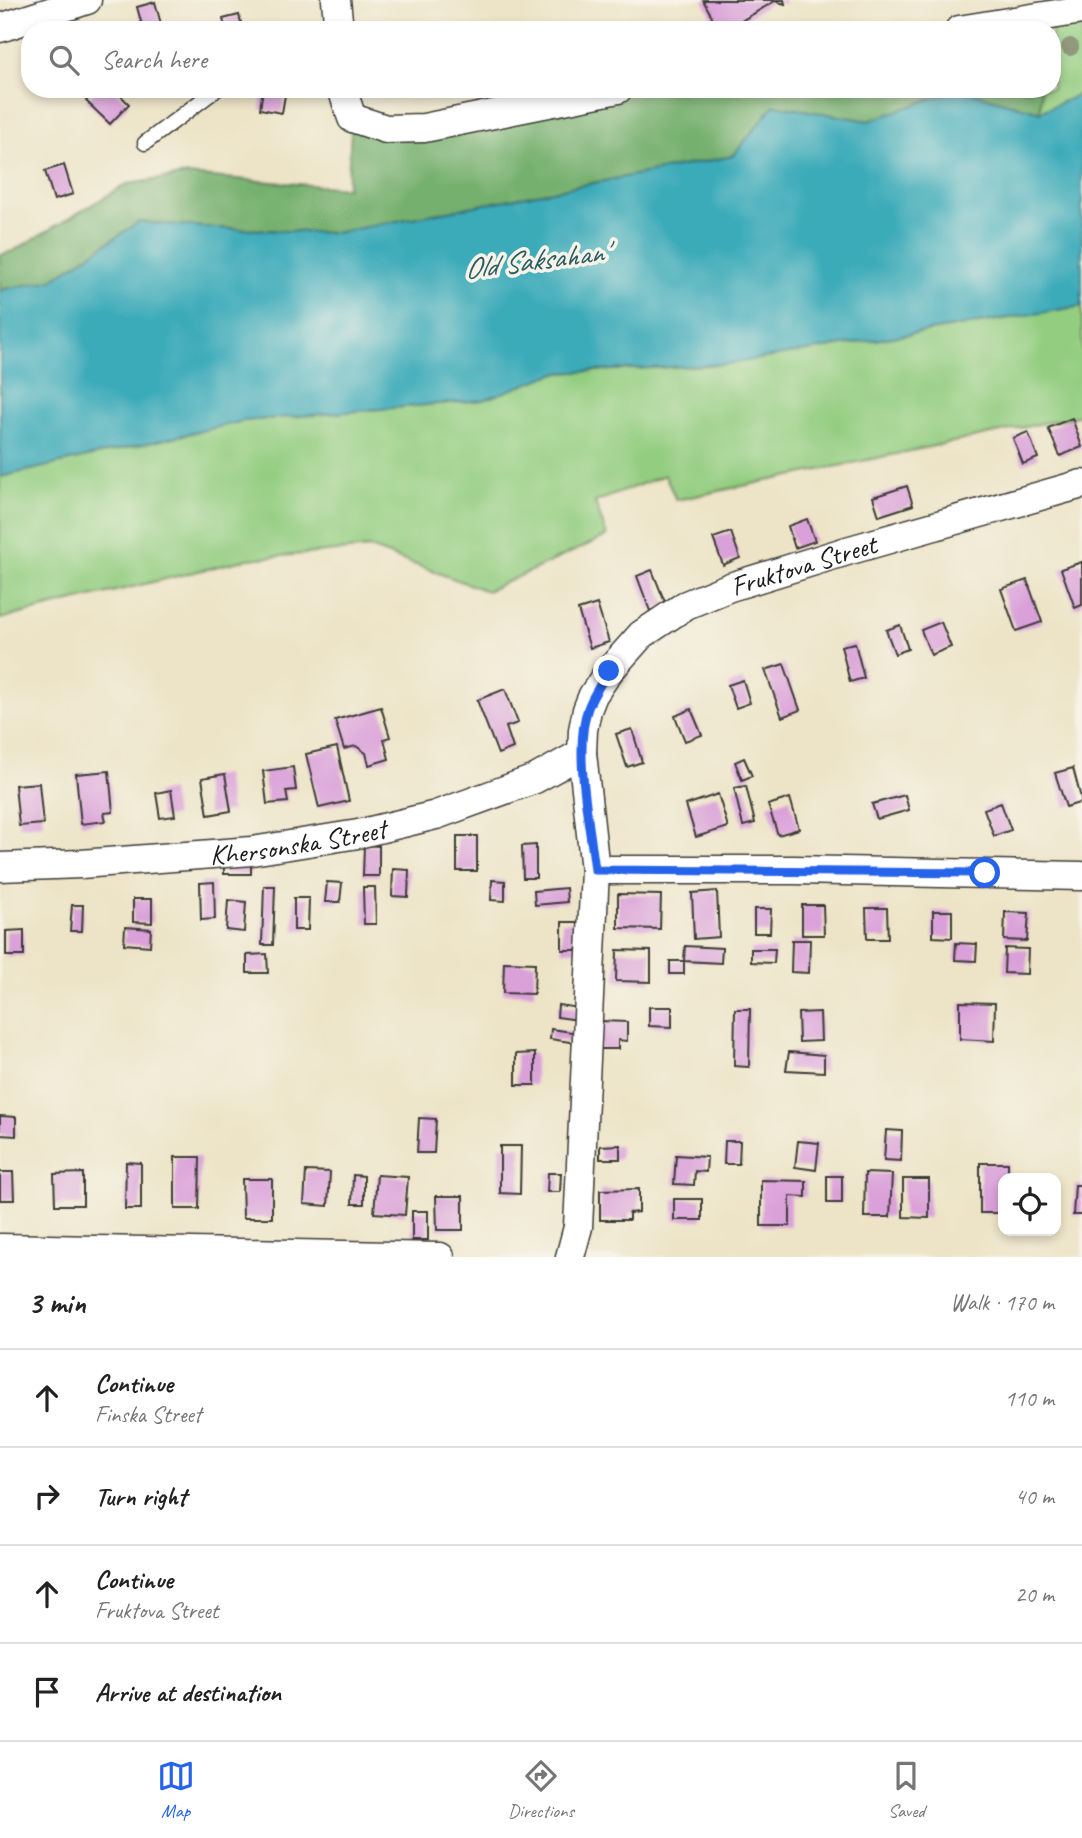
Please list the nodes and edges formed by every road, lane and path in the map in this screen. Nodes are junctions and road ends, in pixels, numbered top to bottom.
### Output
1 (87, 0) edge
2 (335, 0) edge
3 (1082, 10) edge
4 (21, 21) edge
5 (22, 21) edge
6 (338, 21) edge
7 (1014, 21) edge
8 (0, 28) edge
9 (205, 98) edge
10 (345, 98) edge
11 (573, 98) edge
12 (145, 144) dead end
13 (1082, 484) edge
14 (582, 741) junction
15 (0, 867) edge
16 (595, 870) junction
17 (1082, 876) edge
18 (0, 1248) edge
19 (440, 1257) edge
20 (570, 1257) edge

1 - 5 street
2 - 6 street
3 - 7 street
4 - 8 street
9 - 12 lane
10 - 11 street
13 - 14 street, Fruktova Street
14 - 15 street, Khersonska Street
14 - 16 street
16 - 17 street
16 - 20 street
18 - 19 street

